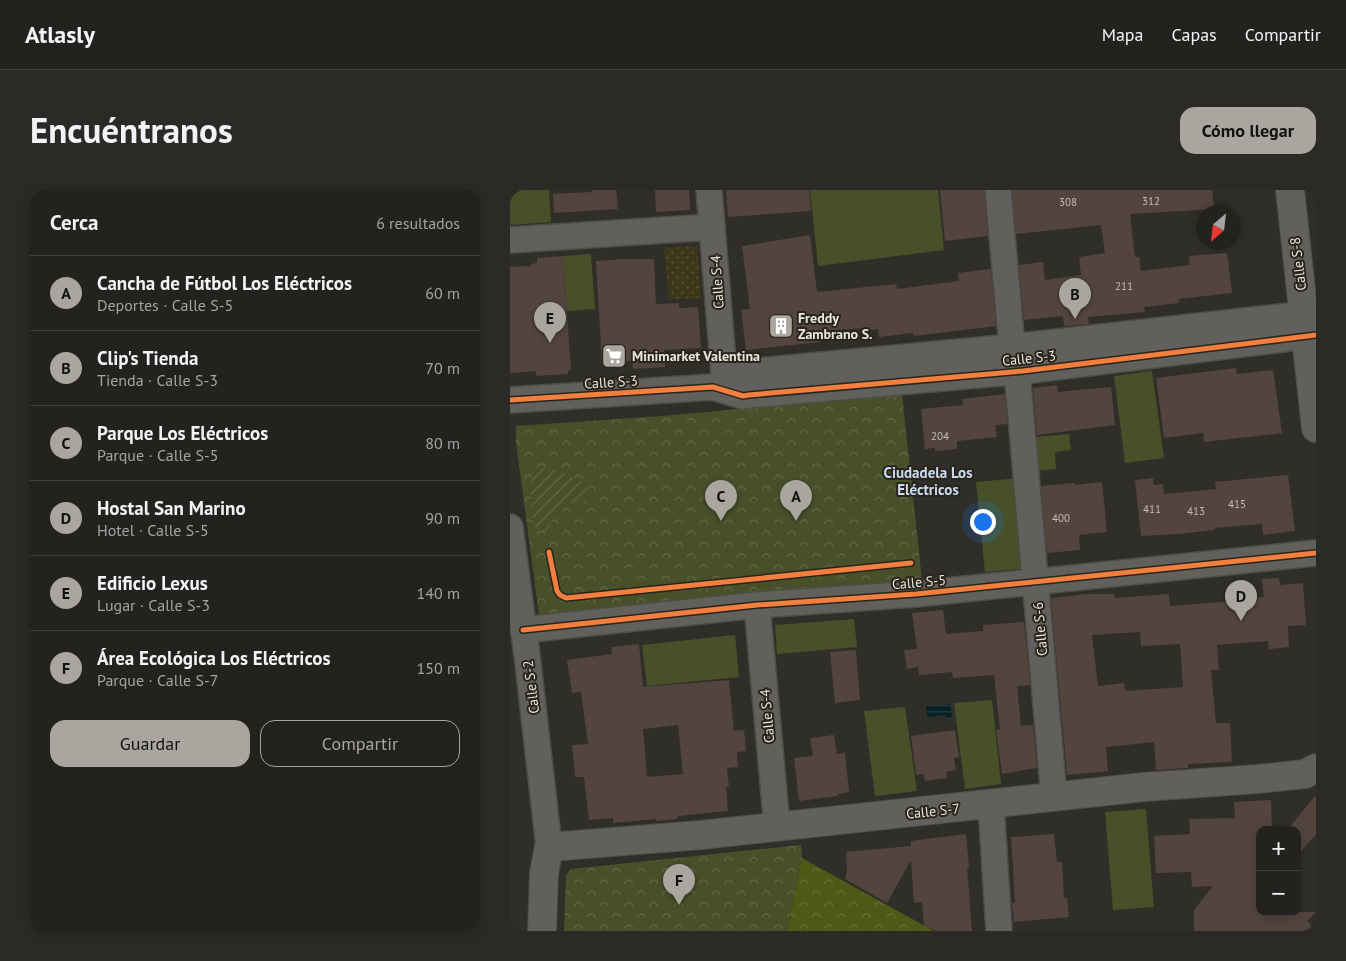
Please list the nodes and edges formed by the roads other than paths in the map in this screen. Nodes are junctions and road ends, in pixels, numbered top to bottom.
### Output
1 (709, 190) edge
2 (998, 190) edge
3 (1290, 190) edge
4 (712, 227) junction
5 (510, 240) edge
6 (1311, 324) edge
7 (1016, 347) junction
8 (1020, 371) junction
9 (718, 380) junction
10 (510, 400) edge
11 (1316, 428) edge
12 (510, 527) edge
13 (1316, 553) edge
14 (1036, 581) junction
15 (757, 605) junction
16 (523, 630) junction
17 (1316, 768) edge
18 (1054, 797) junction
19 (991, 804) junction
20 (777, 827) junction
21 (549, 847) junction
22 (542, 931) edge
23 (999, 931) edge

1 - 4 street, Calle S-4
2 - 7 street
3 - 6 street, Calle S-8
4 - 5 street
4 - 9 street, Calle S-4
6 - 7 street, Calle S-3
6 - 8 street, Calle S-3
6 - 11 street, Calle S-8
7 - 8 street, Calle S-6
7 - 9 street, Calle S-3
8 - 9 street, Calle S-3
8 - 14 street, Calle S-6
9 - 10 street, Calle S-3
12 - 16 street, Calle S-2
13 - 14 street, Calle S-5
14 - 15 street, Calle S-5
14 - 18 street, Calle S-6
15 - 16 street, Calle S-5
15 - 20 street, Calle S-4
16 - 21 street, Calle S-2
17 - 18 street, Calle S-7
18 - 19 street, Calle S-7
19 - 20 street, Calle S-7
19 - 23 street
20 - 21 street, Calle S-7
21 - 22 street

